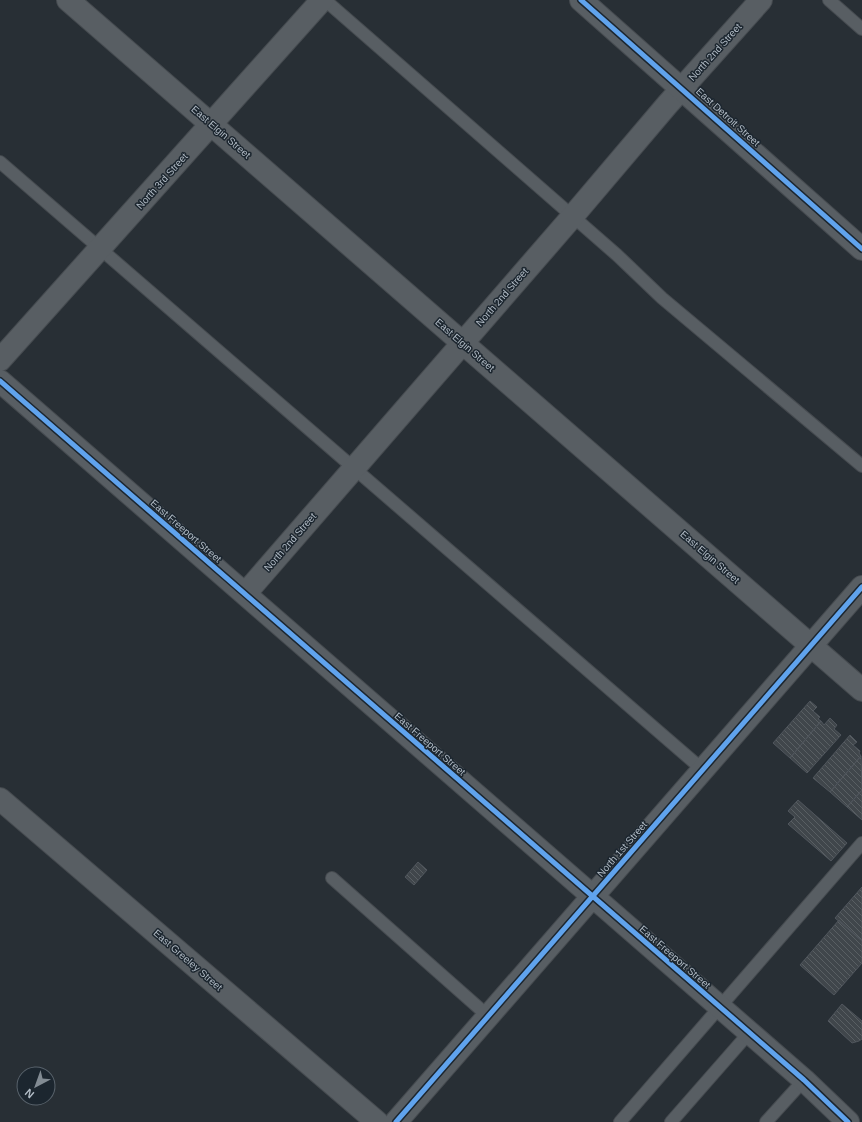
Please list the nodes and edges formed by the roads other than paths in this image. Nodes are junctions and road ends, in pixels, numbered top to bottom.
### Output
1 (68, 0) edge
2 (322, 0) edge
3 (326, 0) edge
4 (581, 0) edge
5 (762, 0) edge
6 (829, 0) edge
7 (862, 29) edge
8 (682, 89) junction
9 (212, 124) junction
10 (0, 162) edge
11 (572, 217) junction
12 (101, 248) junction
13 (862, 248) edge
14 (463, 342) junction
15 (0, 360) edge
16 (0, 381) edge
17 (862, 466) edge
18 (355, 468) junction
19 (862, 587) edge
20 (245, 594) junction
21 (812, 645) junction
22 (862, 690) edge
23 (703, 770) junction
24 (0, 799) edge
25 (862, 843) edge
26 (332, 878) dead end
27 (592, 897) junction
28 (719, 1007) junction
29 (488, 1016) junction
30 (749, 1033) junction
31 (804, 1080) junction
32 (377, 1122) edge
33 (396, 1122) edge
34 (620, 1122) edge
35 (671, 1122) edge
36 (766, 1122) edge
37 (848, 1122) edge

1 - 9 street, East Elgin Street
2 - 9 street, North 3rd Street
3 - 11 lane
4 - 8 street, East Detroit Street
5 - 8 street, North 2nd Street
6 - 7 lane
8 - 11 street, North 2nd Street
8 - 13 street, East Detroit Street
9 - 12 street, North 3rd Street
9 - 14 street, East Elgin Street
10 - 12 lane
11 - 14 street, North 2nd Street
11 - 17 lane
12 - 15 street, North 3rd Street
12 - 18 lane
14 - 18 street, North 2nd Street
14 - 21 street, East Elgin Street
16 - 20 street, East Freeport Street
18 - 20 street, North 2nd Street
18 - 23 lane
19 - 21 street, North 1st Street
20 - 27 street, East Freeport Street
21 - 22 street, East Elgin Street
21 - 23 street, North 1st Street
23 - 27 street, North 1st Street
24 - 32 street, East Greeley Street
25 - 28 lane
26 - 29 lane
27 - 28 street, East Freeport Street
27 - 29 street, North 1st Street
28 - 30 street, East Freeport Street
28 - 34 lane
29 - 33 street, North 1st Street
30 - 31 street, East Freeport Street
30 - 35 lane
31 - 36 lane
31 - 37 street, East Freeport Street

